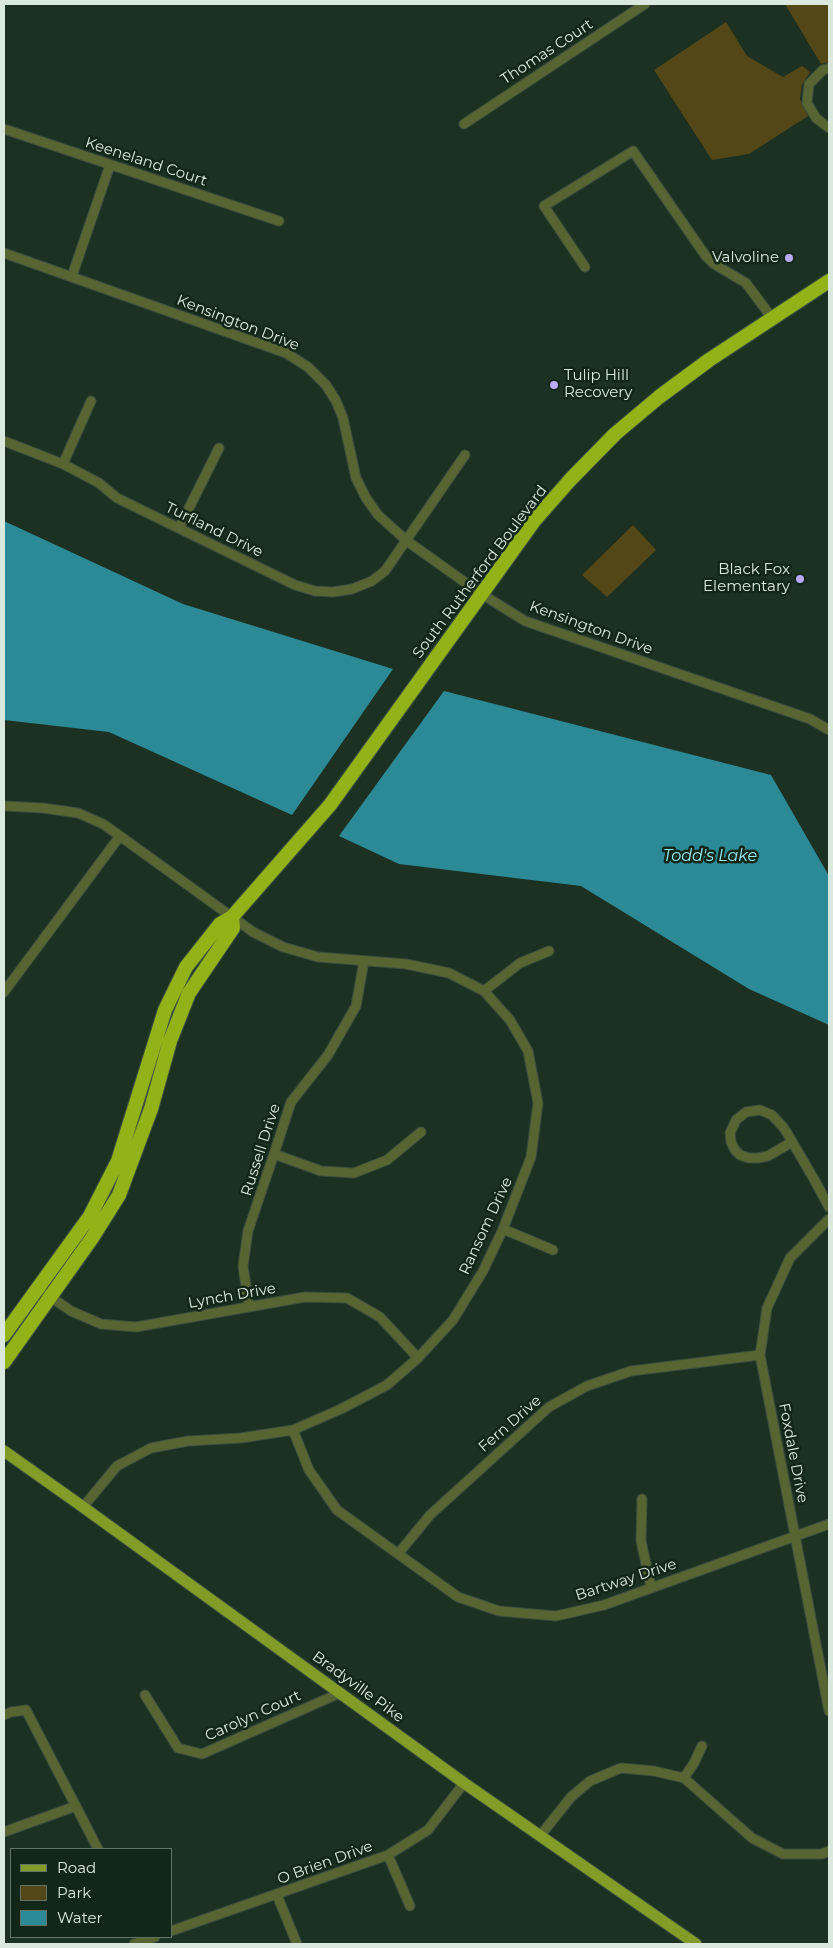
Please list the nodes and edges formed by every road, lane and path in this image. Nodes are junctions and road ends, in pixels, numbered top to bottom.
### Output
1 (645, 4) edge
2 (829, 68) edge
3 (464, 124) dead end
4 (829, 128) edge
5 (4, 129) edge
6 (110, 165) junction
7 (279, 221) dead end
8 (4, 253) edge
9 (585, 267) dead end
10 (72, 276) junction
11 (829, 281) edge
12 (772, 318) junction
13 (91, 401) dead end
14 (4, 441) edge
15 (219, 448) dead end
16 (465, 455) dead end
17 (62, 464) junction
18 (179, 528) junction
19 (407, 541) junction
20 (480, 593) junction
21 (829, 730) edge
22 (4, 806) edge
23 (120, 836) junction
24 (232, 918) junction
25 (549, 951) dead end
26 (364, 961) junction
27 (484, 991) junction
28 (4, 992) edge
29 (422, 1132) dead end
30 (792, 1142) junction
31 (274, 1154) junction
32 (829, 1207) edge
33 (829, 1219) edge
34 (503, 1229) junction
35 (553, 1250) dead end
36 (38, 1288) junction
37 (50, 1297) junction
38 (249, 1307) junction
39 (4, 1336) edge
40 (760, 1355) junction
41 (418, 1358) junction
42 (4, 1362) edge
43 (293, 1430) junction
44 (4, 1451) edge
45 (642, 1499) dead end
46 (83, 1507) junction
47 (829, 1524) edge
48 (795, 1536) junction
49 (398, 1554) junction
50 (651, 1587) junction
51 (340, 1693) junction
52 (145, 1694) dead end
53 (828, 1697) edge
54 (829, 1711) edge
55 (4, 1715) edge
56 (702, 1746) dead end
57 (684, 1778) junction
58 (464, 1783) junction
59 (76, 1806) junction
60 (4, 1832) edge
61 (540, 1836) junction
62 (97, 1848) edge
63 (829, 1851) edge
64 (388, 1854) junction
65 (277, 1895) junction
66 (410, 1906) dead end
67 (172, 1931) edge
68 (146, 1940) edge
69 (134, 1944) edge
70 (297, 1944) edge
71 (696, 1944) edge

1 - 3 street, Thomas Court
2 - 4 street
5 - 6 street, Keeneland Court
6 - 7 street, Keeneland Court
6 - 10 street
8 - 10 street, Kensington Drive
9 - 12 street
10 - 19 street, Kensington Drive
11 - 12 highway, South Rutherford Boulevard
12 - 20 highway, South Rutherford Boulevard
13 - 17 street
14 - 17 street, Turfland Drive
15 - 18 street
16 - 19 street, Turfland Drive
17 - 18 street, Turfland Drive
18 - 19 street, Turfland Drive
19 - 20 street, Kensington Drive
20 - 21 street, Kensington Drive
20 - 24 highway, South Rutherford Boulevard
22 - 23 street, Ransom Drive
23 - 24 street, Ransom Drive
23 - 28 street
24 - 26 street, Ransom Drive
24 - 36 highway, South Rutherford Boulevard
24 - 37 highway, South Rutherford Boulevard
25 - 27 street
26 - 27 street, Ransom Drive
26 - 31 street, Russell Drive
27 - 34 street, Ransom Drive
29 - 31 street
30 - 30 street
30 - 32 street
31 - 38 street, Russell Drive
33 - 40 street, Foxdale Drive
34 - 35 street
34 - 41 street, Ransom Drive
36 - 37 street, Lynch Drive
36 - 39 highway, South Rutherford Boulevard
37 - 38 street, Lynch Drive
37 - 42 highway, South Rutherford Boulevard
38 - 41 street, Lynch Drive
40 - 48 street, Foxdale Drive
40 - 49 street, Fern Drive
41 - 43 street, Ransom Drive
43 - 46 street, Ransom Drive
43 - 49 street, Bartway Drive
44 - 46 main road, Bradyville Pike
45 - 50 street
46 - 51 main road, Bradyville Pike
47 - 48 street, Bartway Drive
48 - 50 street, Bartway Drive
48 - 53 street, Foxdale Drive
49 - 50 street, Bartway Drive
51 - 52 street, Carolyn Court
51 - 58 main road, Bradyville Pike
53 - 54 street, Foxdale Drive
55 - 59 street
56 - 57 street
57 - 61 street
57 - 63 street
58 - 61 main road, Bradyville Pike
58 - 64 street, O Brien Drive
59 - 60 street
59 - 62 street
61 - 71 main road, Bradyville Pike
64 - 65 street, O Brien Drive
64 - 66 street
65 - 67 street, O Brien Drive
65 - 70 street
68 - 69 street

